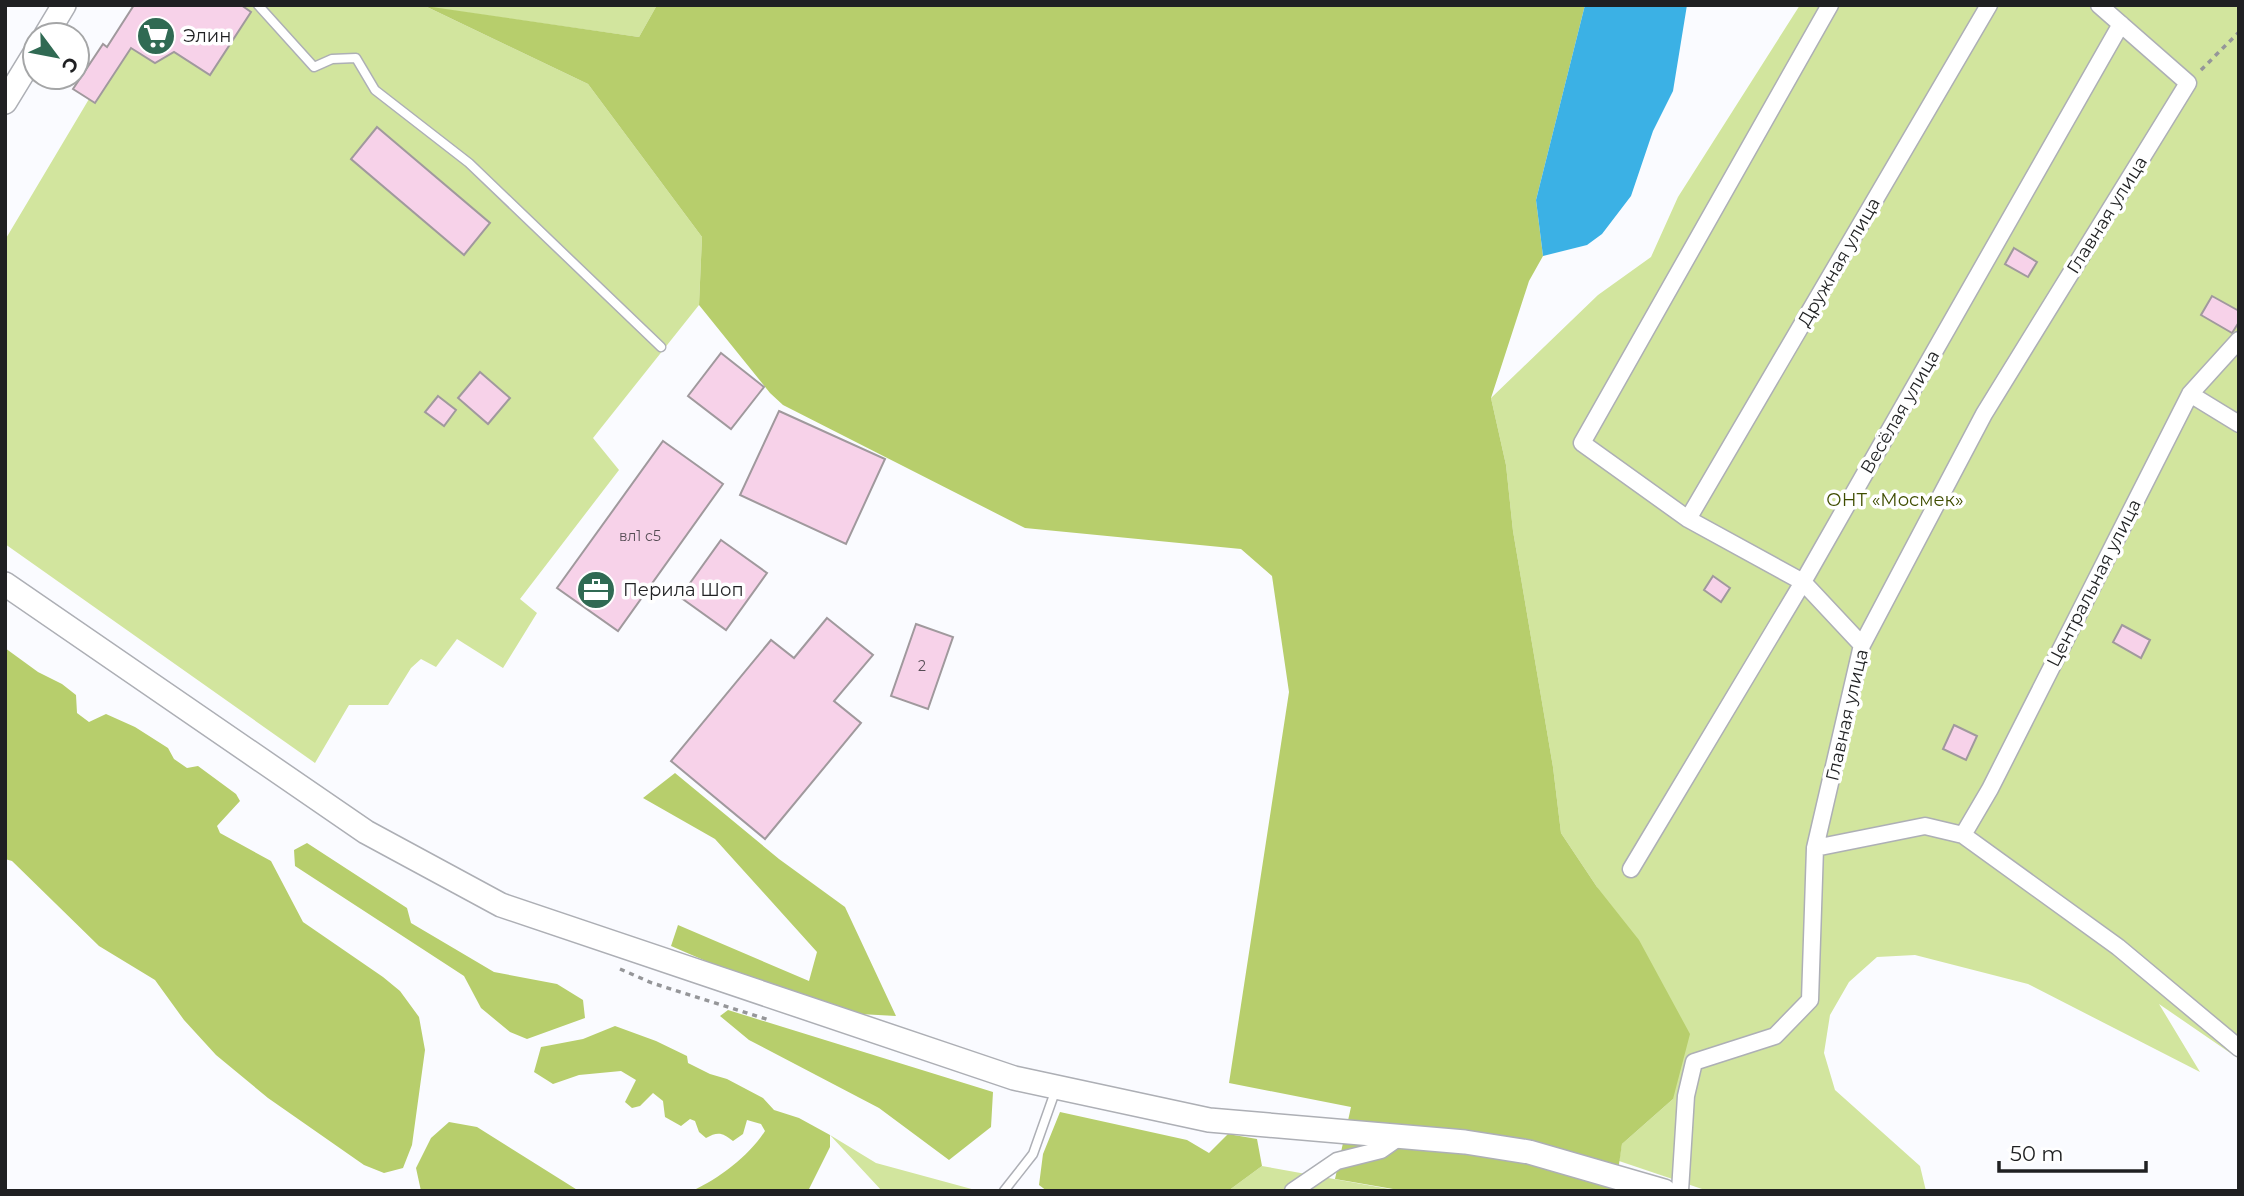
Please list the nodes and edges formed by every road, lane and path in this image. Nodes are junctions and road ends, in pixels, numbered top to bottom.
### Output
1 (64, 5) edge
2 (258, 5) edge
3 (1830, 5) edge
4 (1989, 5) edge
5 (2099, 5) edge
6 (54, 21) edge
7 (2121, 24) junction
8 (2239, 32) edge
9 (21, 76) edge
10 (2188, 83) junction
11 (5, 102) edge
12 (2239, 340) edge
13 (661, 347) dead end
14 (2190, 394) junction
15 (2239, 424) edge
16 (1688, 519) junction
17 (1803, 582) junction
18 (5, 584) edge
19 (1862, 645) junction
20 (1963, 835) junction
21 (1815, 848) junction
22 (1631, 869) dead end
23 (615, 967) dead end
24 (776, 1022) dead end
25 (2239, 1048) edge
26 (1057, 1087) junction
27 (1401, 1136) junction
28 (1004, 1191) edge
29 (1293, 1191) edge
30 (1664, 1191) edge
31 (1681, 1191) edge

1 - 6 street
2 - 13 lane
3 - 16 street
4 - 16 street, Дружная улица
5 - 7 street
7 - 10 street
7 - 17 street, Весёлая улица
8 - 10 path
9 - 11 street
10 - 19 street, Главная улица
12 - 14 street, Центральная улица
14 - 15 street
14 - 20 street, Центральная улица
16 - 17 street
17 - 19 street
17 - 22 street, Весёлая улица
18 - 26 street
19 - 21 street, Главная улица
20 - 21 street
20 - 25 street
21 - 31 street, Главная улица
23 - 24 path
26 - 27 street
26 - 28 lane
27 - 29 street
27 - 30 street

